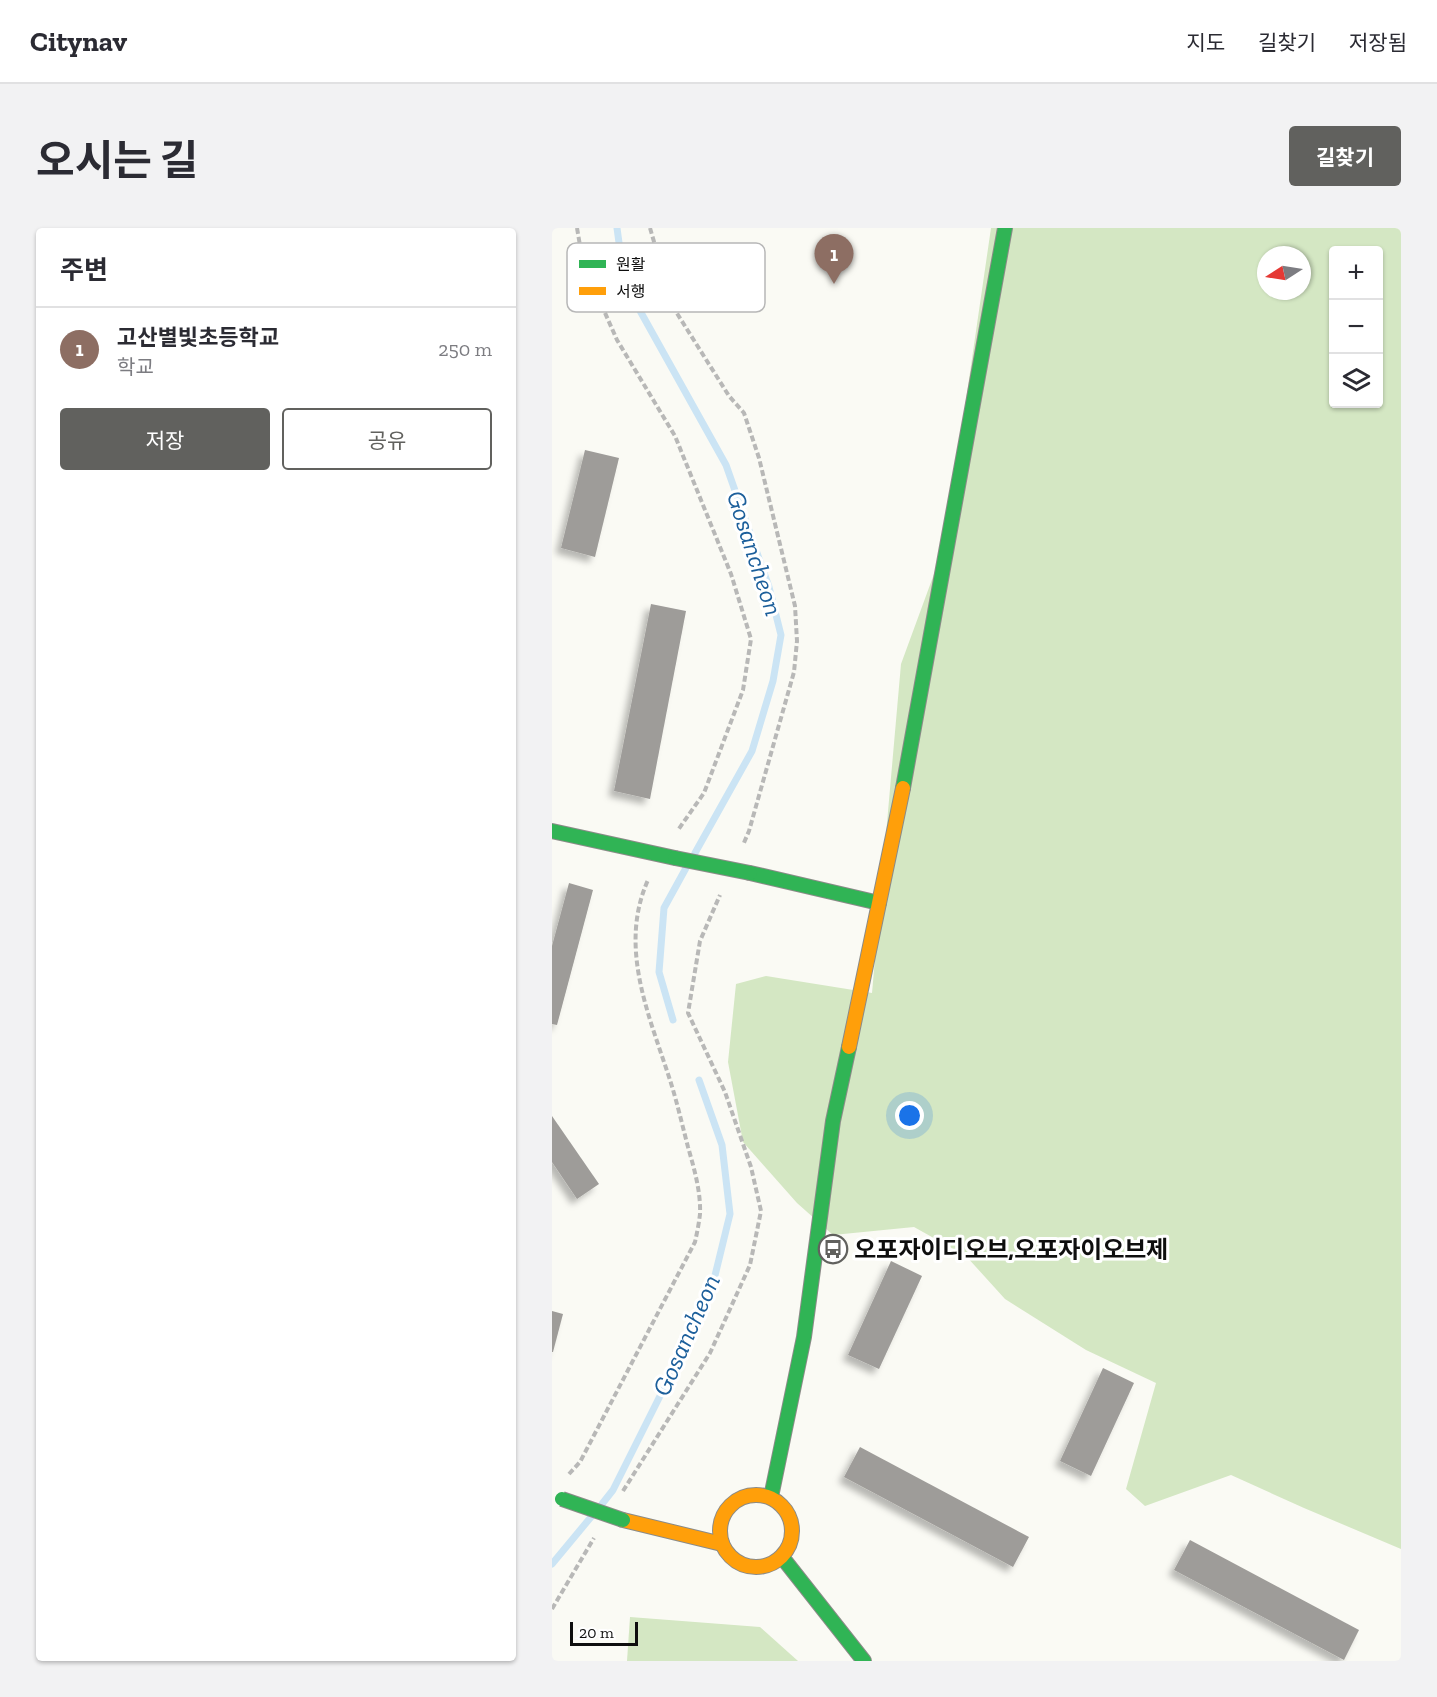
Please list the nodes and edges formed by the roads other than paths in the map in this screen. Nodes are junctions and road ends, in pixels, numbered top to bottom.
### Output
1 (1005, 228) edge
2 (552, 831) edge
3 (879, 903) junction
4 (557, 1497) edge
5 (771, 1497) junction
6 (722, 1544) junction
7 (782, 1557) junction
8 (864, 1661) edge

1 - 3 street
2 - 3 street, bridge
3 - 5 street
4 - 6 street, bridge
5 - 6 street
5 - 7 street
6 - 7 street
7 - 8 street

